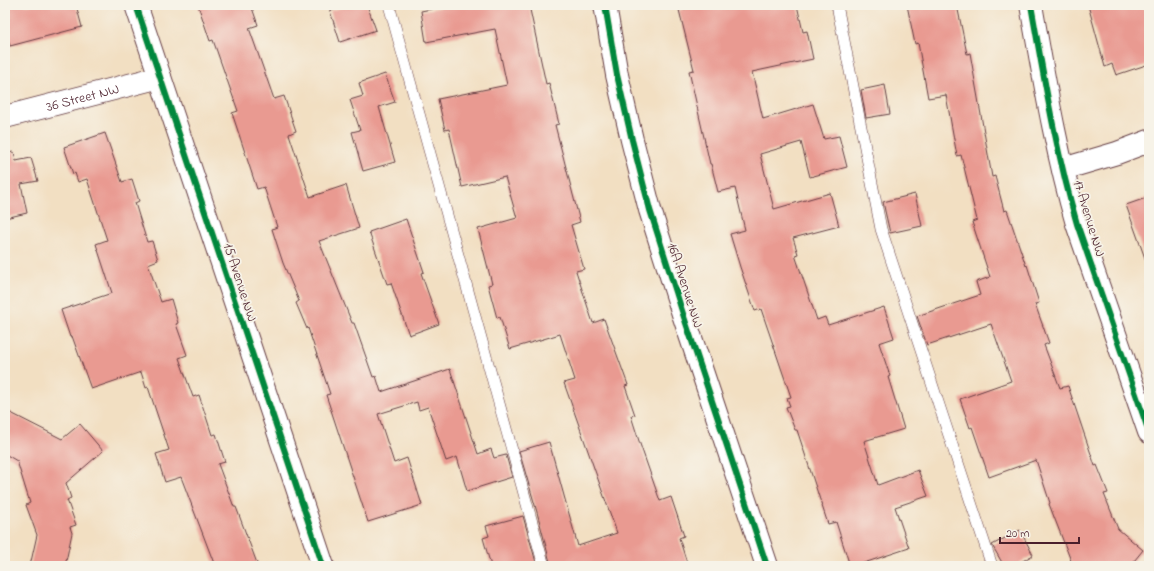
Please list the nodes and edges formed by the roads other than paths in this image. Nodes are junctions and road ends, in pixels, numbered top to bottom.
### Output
1 (136, 5) edge
2 (389, 5) edge
3 (605, 5) edge
4 (837, 5) edge
5 (1031, 5) edge
6 (160, 77) junction
7 (5, 117) edge
8 (1149, 141) edge
9 (1063, 169) junction
10 (1149, 432) edge
11 (323, 566) edge
12 (544, 566) edge
13 (767, 566) edge
14 (992, 566) edge

1 - 6 street, 15 Avenue NW
2 - 12 lane
3 - 13 street, 16A Avenue NW
4 - 14 lane
5 - 9 street, 17 Avenue NW
6 - 7 street, 36 Street NW
6 - 11 street, 15 Avenue NW
8 - 9 street
9 - 10 street, 17 Avenue NW

